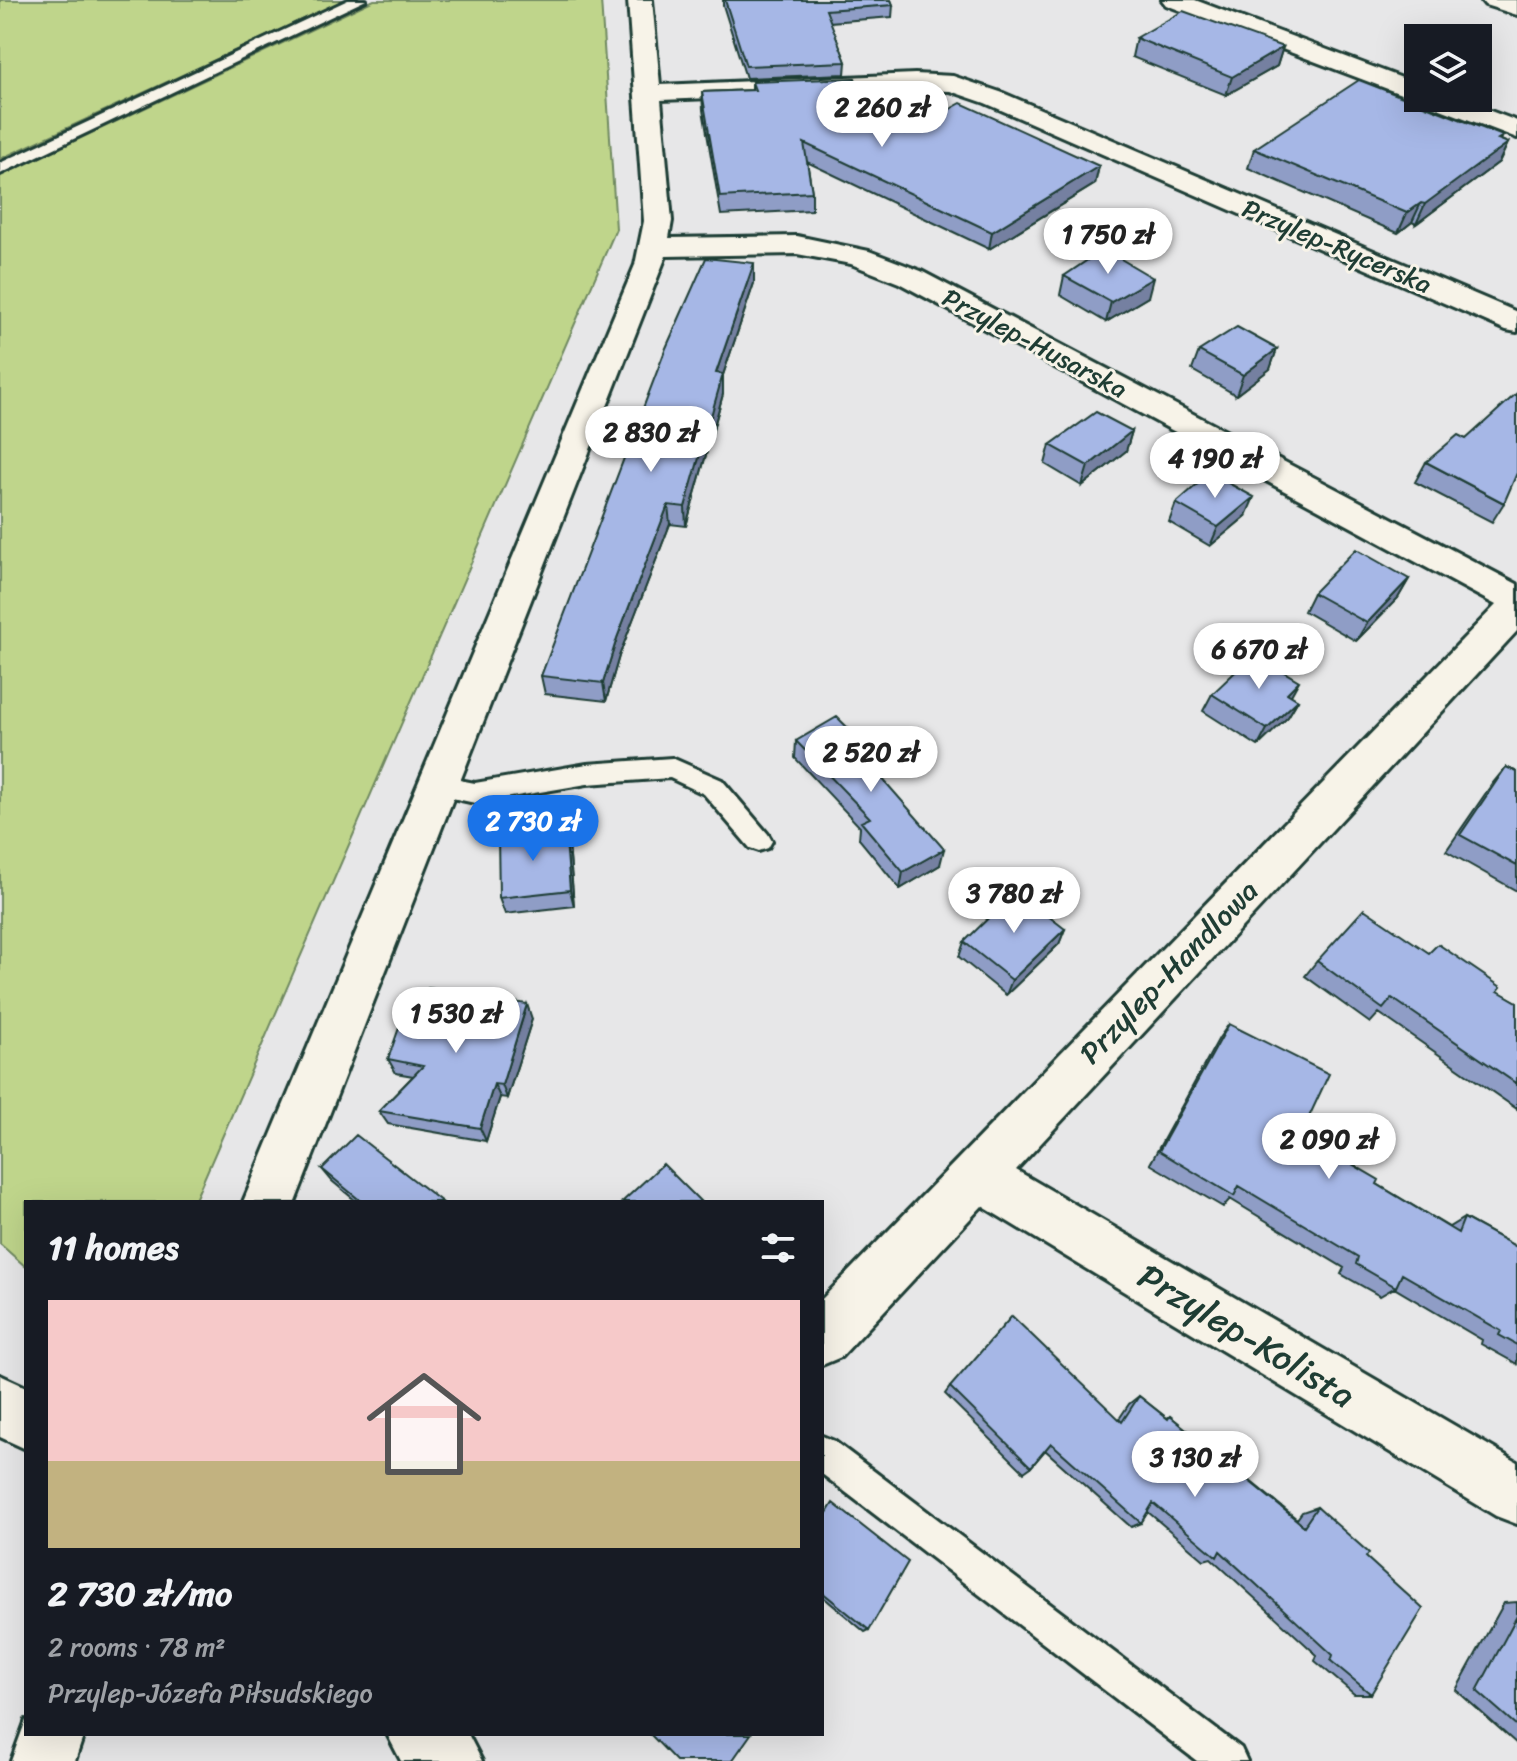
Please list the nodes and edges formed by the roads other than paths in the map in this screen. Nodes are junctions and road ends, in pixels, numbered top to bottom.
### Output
1 (359, 0) edge
2 (640, 0) edge
3 (1174, 0) edge
4 (1493, 0) edge
5 (1517, 8) edge
6 (1404, 88) edge
7 (647, 93) junction
8 (1469, 112) edge
9 (1517, 130) edge
10 (0, 169) edge
11 (653, 247) junction
12 (1517, 323) edge
13 (1517, 600) edge
14 (1517, 607) edge
15 (438, 786) junction
16 (759, 841) dead end
17 (977, 1175) junction
18 (270, 1200) edge
19 (824, 1336) edge
20 (0, 1403) edge
21 (24, 1420) edge
22 (824, 1455) edge
23 (1517, 1495) edge
24 (51, 1736) edge
25 (43, 1761) edge
26 (1228, 1761) edge

1 - 10 lane
2 - 7 street
3 - 6 street
4 - 5 street
7 - 11 street
7 - 12 street, Przylep-Rycerska
8 - 9 street
11 - 13 street, Przylep-Husarska
11 - 15 street
14 - 17 street, Przylep-Handlowa
15 - 16 lane
15 - 18 street
17 - 19 street, Przylep-Handlowa
17 - 23 street, Przylep-Kolista
20 - 21 street
22 - 26 lane
24 - 25 street

